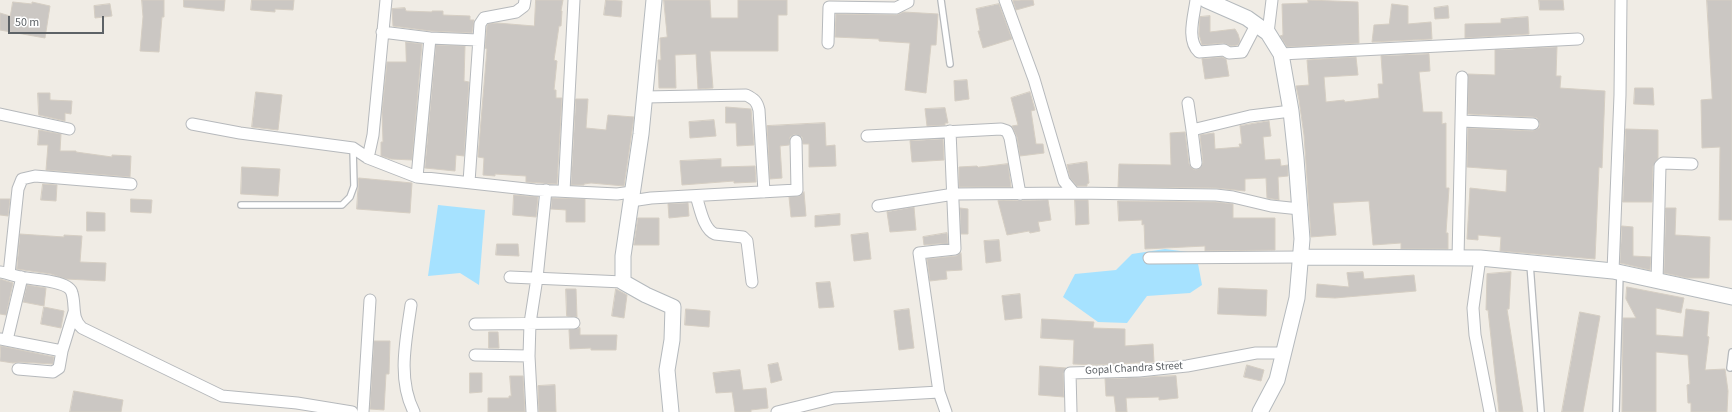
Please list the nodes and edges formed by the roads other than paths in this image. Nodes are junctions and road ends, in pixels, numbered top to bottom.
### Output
1 (386, 0) edge
2 (525, 0) edge
3 (574, 0) edge
4 (654, 0) edge
5 (908, 0) edge
6 (941, 0) edge
7 (1005, 0) edge
8 (1196, 0) edge
9 (1206, 0) edge
10 (1272, 0) edge
11 (1621, 0) edge
12 (1262, 29) junction
13 (382, 32) junction
14 (430, 38) junction
15 (1578, 39) dead end
16 (478, 40) junction
17 (828, 43) dead end
18 (1281, 54) junction
19 (950, 64) dead end
20 (1462, 77) dead end
21 (645, 97) junction
22 (1188, 103) dead end
23 (1291, 111) junction
24 (0, 114) edge
25 (1461, 121) junction
26 (192, 124) dead end
27 (1533, 124) dead end
28 (69, 129) dead end
29 (1192, 130) junction
30 (950, 131) junction
31 (867, 136) dead end
32 (796, 141) dead end
33 (353, 148) junction
34 (368, 158) junction
35 (1196, 163) dead end
36 (1692, 164) dead end
37 (417, 177) junction
38 (469, 182) junction
39 (131, 184) dead end
40 (546, 190) junction
41 (564, 191) junction
42 (764, 192) junction
43 (1074, 193) junction
44 (954, 194) junction
45 (1020, 194) junction
46 (696, 196) junction
47 (631, 197) junction
48 (241, 205) dead end
49 (878, 206) dead end
50 (1300, 209) junction
51 (1301, 257) junction
52 (1149, 258) dead end
53 (1458, 258) junction
54 (1480, 258) junction
55 (1530, 263) junction
56 (1617, 272) junction
57 (5, 273) edge
58 (22, 277) junction
59 (510, 277) dead end
60 (537, 278) junction
61 (1657, 281) junction
62 (624, 282) junction
63 (752, 282) dead end
64 (1732, 297) edge
65 (370, 300) dead end
66 (411, 304) dead end
67 (74, 312) junction
68 (530, 323) junction
69 (574, 323) dead end
70 (475, 324) dead end
71 (3, 340) edge
72 (62, 351) junction
73 (1732, 352) edge
74 (1283, 353) junction
75 (474, 355) dead end
76 (529, 356) junction
77 (1730, 368) dead end
78 (18, 369) dead end
79 (939, 392) junction
80 (352, 412) edge
81 (363, 412) edge
82 (414, 412) edge
83 (532, 412) edge
84 (671, 412) edge
85 (777, 412) edge
86 (946, 412) edge
87 (1071, 412) edge
88 (1260, 412) edge
89 (1490, 412) edge
90 (1541, 412) edge
91 (1616, 412) edge

1 - 13 street
2 - 16 street
3 - 41 street
4 - 21 street
5 - 17 street
6 - 19 lane
7 - 43 street
8 - 12 street
9 - 12 street
10 - 12 street
11 - 56 street
12 - 18 street
13 - 14 street
13 - 34 street
14 - 16 street
14 - 37 street
15 - 18 street
16 - 38 street
18 - 23 street
20 - 25 street
21 - 42 street
21 - 47 street
22 - 29 street
23 - 29 street
23 - 50 street
24 - 28 street
25 - 27 street
25 - 53 street
26 - 33 street
29 - 35 street
30 - 31 street
30 - 44 street
30 - 45 street
32 - 42 street
33 - 34 street
33 - 48 lane
34 - 37 street
36 - 61 street
37 - 38 street
38 - 40 street
39 - 57 street
40 - 41 street
40 - 60 street
41 - 47 street
42 - 46 street
43 - 45 street
43 - 50 street
44 - 45 street
44 - 49 street
44 - 79 street
46 - 47 street
46 - 63 street
47 - 62 street
50 - 51 street
51 - 52 street
51 - 53 street
51 - 74 street
53 - 54 street
54 - 55 street
54 - 89 street
55 - 56 street
55 - 90 lane
56 - 61 street
56 - 91 lane
57 - 58 street
58 - 67 street
58 - 71 street
59 - 60 street
60 - 62 street
60 - 68 street
61 - 64 street
62 - 84 street
65 - 81 street
66 - 82 street
67 - 72 street
67 - 80 street
68 - 69 street
68 - 70 street
68 - 76 street
71 - 72 street
72 - 78 street
73 - 77 lane
74 - 87 street, Gopal Chandra Street
74 - 88 street
75 - 76 street
76 - 83 street
79 - 85 street
79 - 86 street

